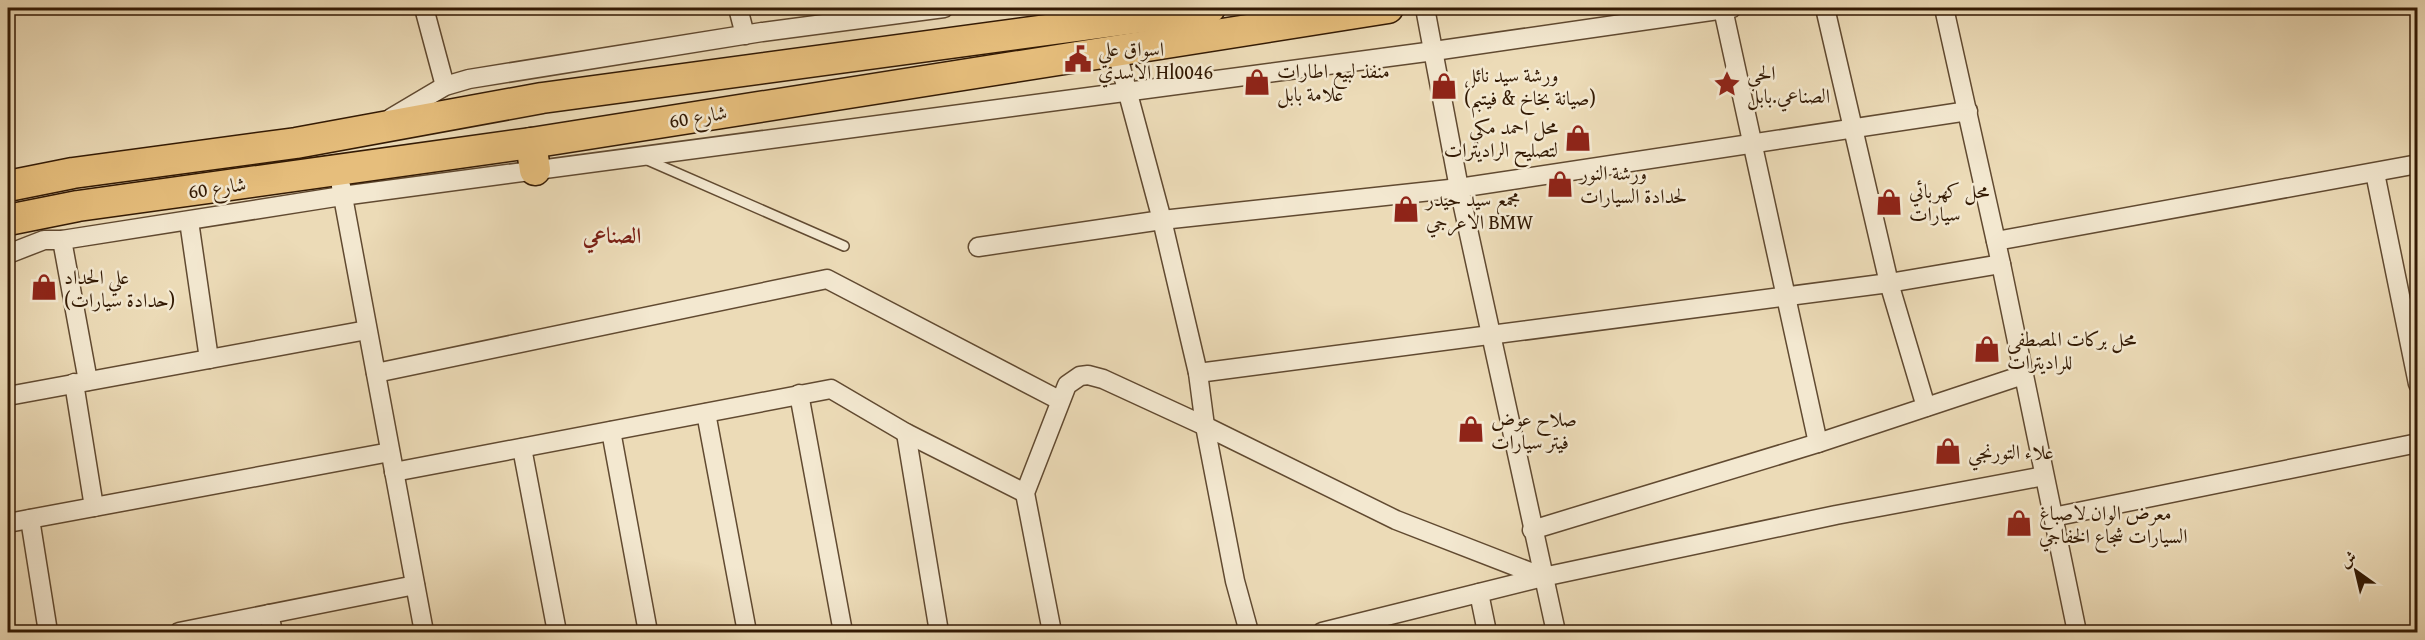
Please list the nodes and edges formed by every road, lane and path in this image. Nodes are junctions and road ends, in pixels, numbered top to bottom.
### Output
1 (424, 8) edge
2 (738, 8) edge
3 (944, 8) edge
4 (1210, 8) edge
5 (1388, 8) edge
6 (1425, 8) edge
7 (1728, 8) edge
8 (1825, 8) edge
9 (1944, 8) edge
10 (914, 10) edge
11 (745, 35) junction
12 (1116, 49) junction
13 (1434, 51) junction
14 (445, 86) junction
15 (1126, 92) junction
16 (1968, 111) junction
17 (1853, 128) junction
18 (356, 133) junction
19 (1754, 143) junction
20 (533, 157) junction
21 (640, 157) junction
22 (2418, 164) edge
23 (73, 173) junction
24 (2375, 173) junction
25 (8, 176) edge
26 (340, 183) junction
27 (8, 186) edge
28 (1460, 188) junction
29 (1162, 220) junction
30 (189, 221) junction
31 (8, 238) edge
32 (62, 240) junction
33 (1996, 242) junction
34 (844, 246) dead end
35 (978, 247) dead end
36 (2001, 264) junction
37 (1889, 284) junction
38 (1788, 297) junction
39 (368, 330) junction
40 (1491, 334) junction
41 (208, 359) junction
42 (375, 373) junction
43 (1198, 373) junction
44 (2024, 375) junction
45 (81, 382) junction
46 (2418, 384) edge
47 (799, 394) junction
48 (8, 396) edge
49 (1059, 400) junction
50 (1926, 407) junction
51 (706, 413) junction
52 (1205, 426) junction
53 (611, 431) junction
54 (906, 433) junction
55 (1818, 443) junction
56 (2418, 443) edge
57 (522, 448) junction
58 (390, 452) junction
59 (394, 472) junction
60 (2044, 476) junction
61 (1025, 493) junction
62 (94, 507) junction
63 (2053, 517) junction
64 (30, 519) junction
65 (8, 523) edge
66 (1532, 530) junction
67 (1543, 577) junction
68 (415, 585) junction
69 (1479, 593) junction
70 (269, 614) junction
71 (48, 633) edge
72 (178, 633) edge
73 (273, 633) edge
74 (424, 633) edge
75 (557, 633) edge
76 (648, 633) edge
77 (747, 633) edge
78 (843, 633) edge
79 (939, 633) edge
80 (1052, 633) edge
81 (1249, 633) edge
82 (1322, 633) edge
83 (1487, 633) edge
84 (1556, 633) edge
85 (2077, 633) edge

1 - 14 street
2 - 11 street
3 - 10 street
4 - 18 highway, شارع 60
5 - 12 highway, شارع 60
6 - 13 street
7 - 13 street
7 - 19 street
8 - 17 street
9 - 16 street
10 - 11 street
11 - 14 street
12 - 15 street
12 - 20 highway, شارع 60
13 - 15 street
13 - 28 street
14 - 18 street
15 - 21 street
15 - 29 street
16 - 17 street
16 - 33 street
17 - 19 street
17 - 37 street
18 - 23 highway, شارع 60
19 - 28 street
19 - 38 street
20 - 21 street
20 - 26 highway, شارع 60
21 - 34 lane
22 - 24 street
23 - 25 highway
23 - 27 highway, شارع 60
24 - 33 street
24 - 46 street
26 - 30 street
26 - 31 highway, شارع 60
26 - 39 street
28 - 29 street
28 - 40 street
29 - 35 street
29 - 43 street
30 - 32 street
30 - 41 street
31 - 32 street
32 - 45 street
33 - 36 street
36 - 37 street
36 - 44 street
37 - 38 street
37 - 50 street
38 - 40 street
38 - 55 street
39 - 41 street
39 - 42 street
40 - 43 street
40 - 66 street
41 - 45 street
42 - 49 street
42 - 58 street
43 - 52 street
44 - 50 street
44 - 60 street
45 - 48 street
45 - 62 street
47 - 51 street
47 - 54 street
47 - 78 street
49 - 52 street
49 - 61 street
50 - 55 street
51 - 53 street
51 - 77 street
52 - 67 street
52 - 81 street
53 - 57 street
53 - 76 street
54 - 61 street
54 - 79 street
55 - 66 street
56 - 63 street
57 - 59 street
57 - 75 street
58 - 59 street
58 - 62 street
59 - 68 street
60 - 63 street
60 - 67 street
61 - 80 street
62 - 64 street
63 - 85 street
64 - 65 street
64 - 71 street
66 - 67 street
67 - 69 street
67 - 84 street
68 - 70 street
68 - 74 street
69 - 82 street
69 - 83 street
70 - 72 street
70 - 73 street

